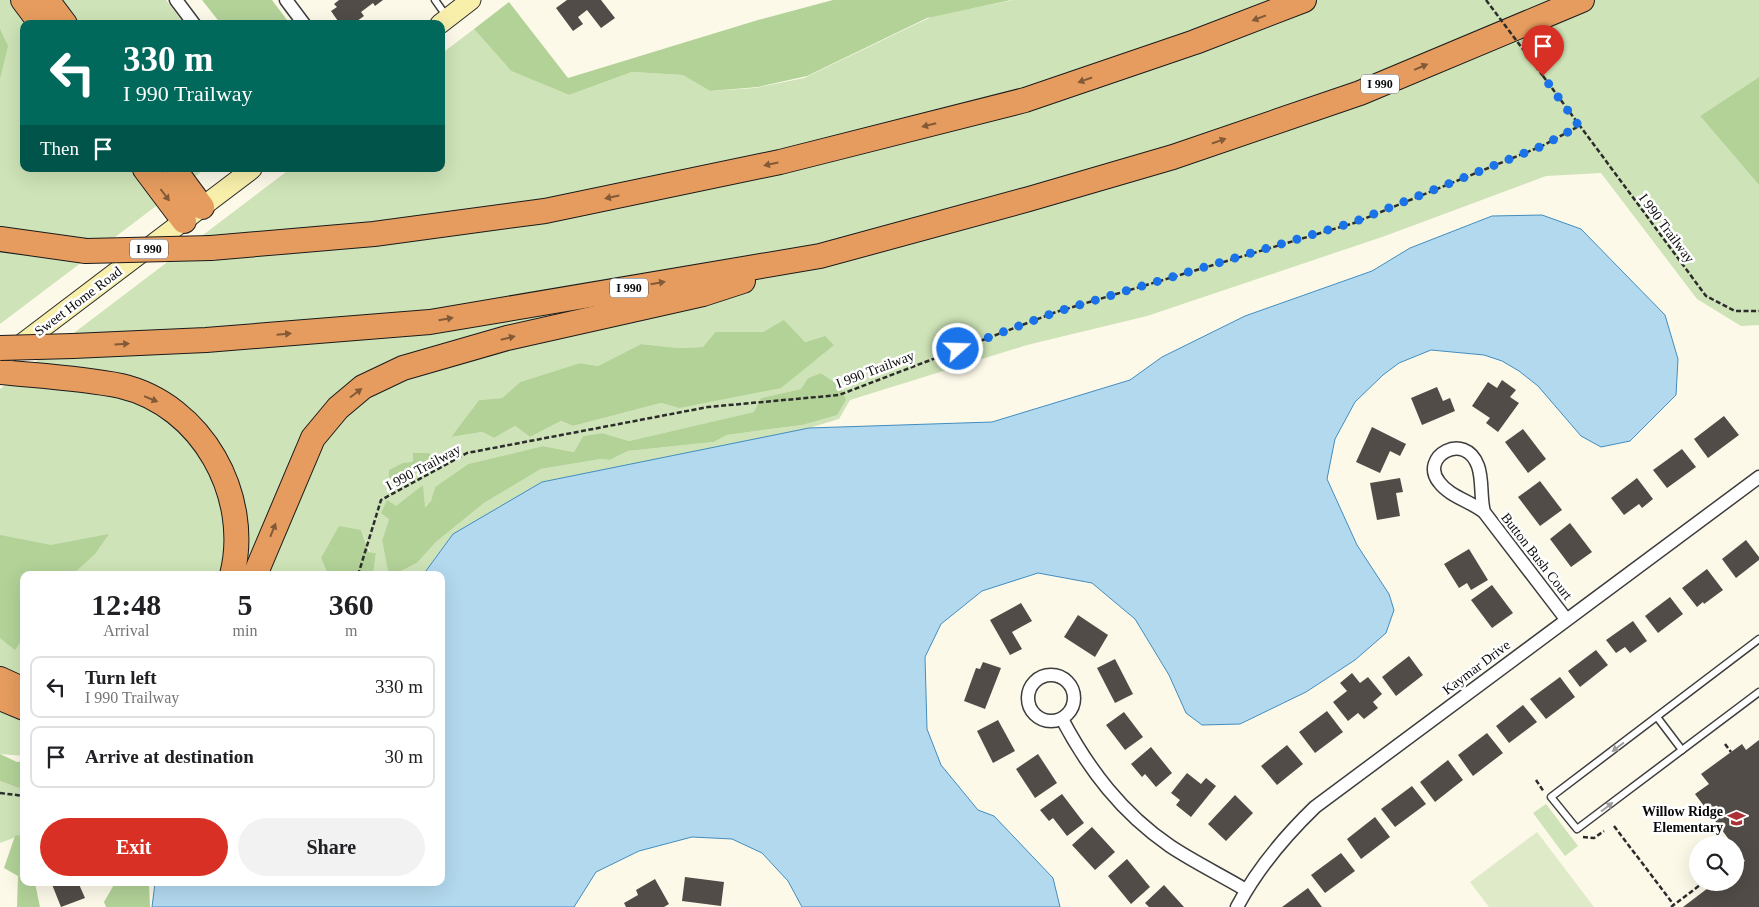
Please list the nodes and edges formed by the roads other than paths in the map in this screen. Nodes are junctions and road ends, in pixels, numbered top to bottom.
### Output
1 (23, 0) edge
2 (47, 0) edge
3 (176, 0) edge
4 (434, 0) edge
5 (471, 0) edge
6 (1304, 0) edge
7 (1582, 0) edge
8 (292, 2) edge
9 (37, 20) edge
10 (61, 20) edge
11 (191, 20) edge
12 (302, 20) edge
13 (444, 20) edge
14 (445, 20) edge
15 (148, 172) edge
16 (175, 172) edge
17 (248, 172) edge
18 (193, 214) junction
19 (0, 239) edge
20 (86, 251) junction
21 (0, 252) edge
22 (820, 256) junction
23 (0, 348) edge
24 (0, 360) edge
25 (0, 372) edge
26 (1759, 476) edge
27 (1484, 512) junction
28 (232, 571) edge
29 (256, 571) edge
30 (1566, 619) junction
31 (1759, 640) edge
32 (0, 679) edge
33 (20, 688) edge
34 (1759, 692) edge
35 (0, 698) edge
36 (20, 706) edge
37 (1657, 717) junction
38 (1062, 719) dead end
39 (1682, 750) junction
40 (1246, 890) junction
41 (1237, 907) edge

1 - 9 highway
2 - 10 highway
3 - 11 street
4 - 13 lane
5 - 14 main road
6 -> 20 highway, I 990, bridge
22 -> 7 highway, I 990
8 - 12 street
15 -> 18 highway
16 - 18 highway
17 - 18 main road, Sweet Home Road
18 - 24 main road, Sweet Home Road
19 - 20 highway
20 - 21 highway, I 990
23 -> 22 highway, I 990, bridge
29 -> 22 highway
25 -> 28 highway
26 - 30 street, Kaymar Drive
27 - 27 street, Button Bush Court
27 - 30 street, Button Bush Court
30 - 40 street, Kaymar Drive
31 - 37 lane
32 - 33 highway
34 - 39 lane
35 - 36 highway
37 - 39 lane
37 -> 39 lane
38 - 40 street
40 - 41 street, Kaymar Drive

